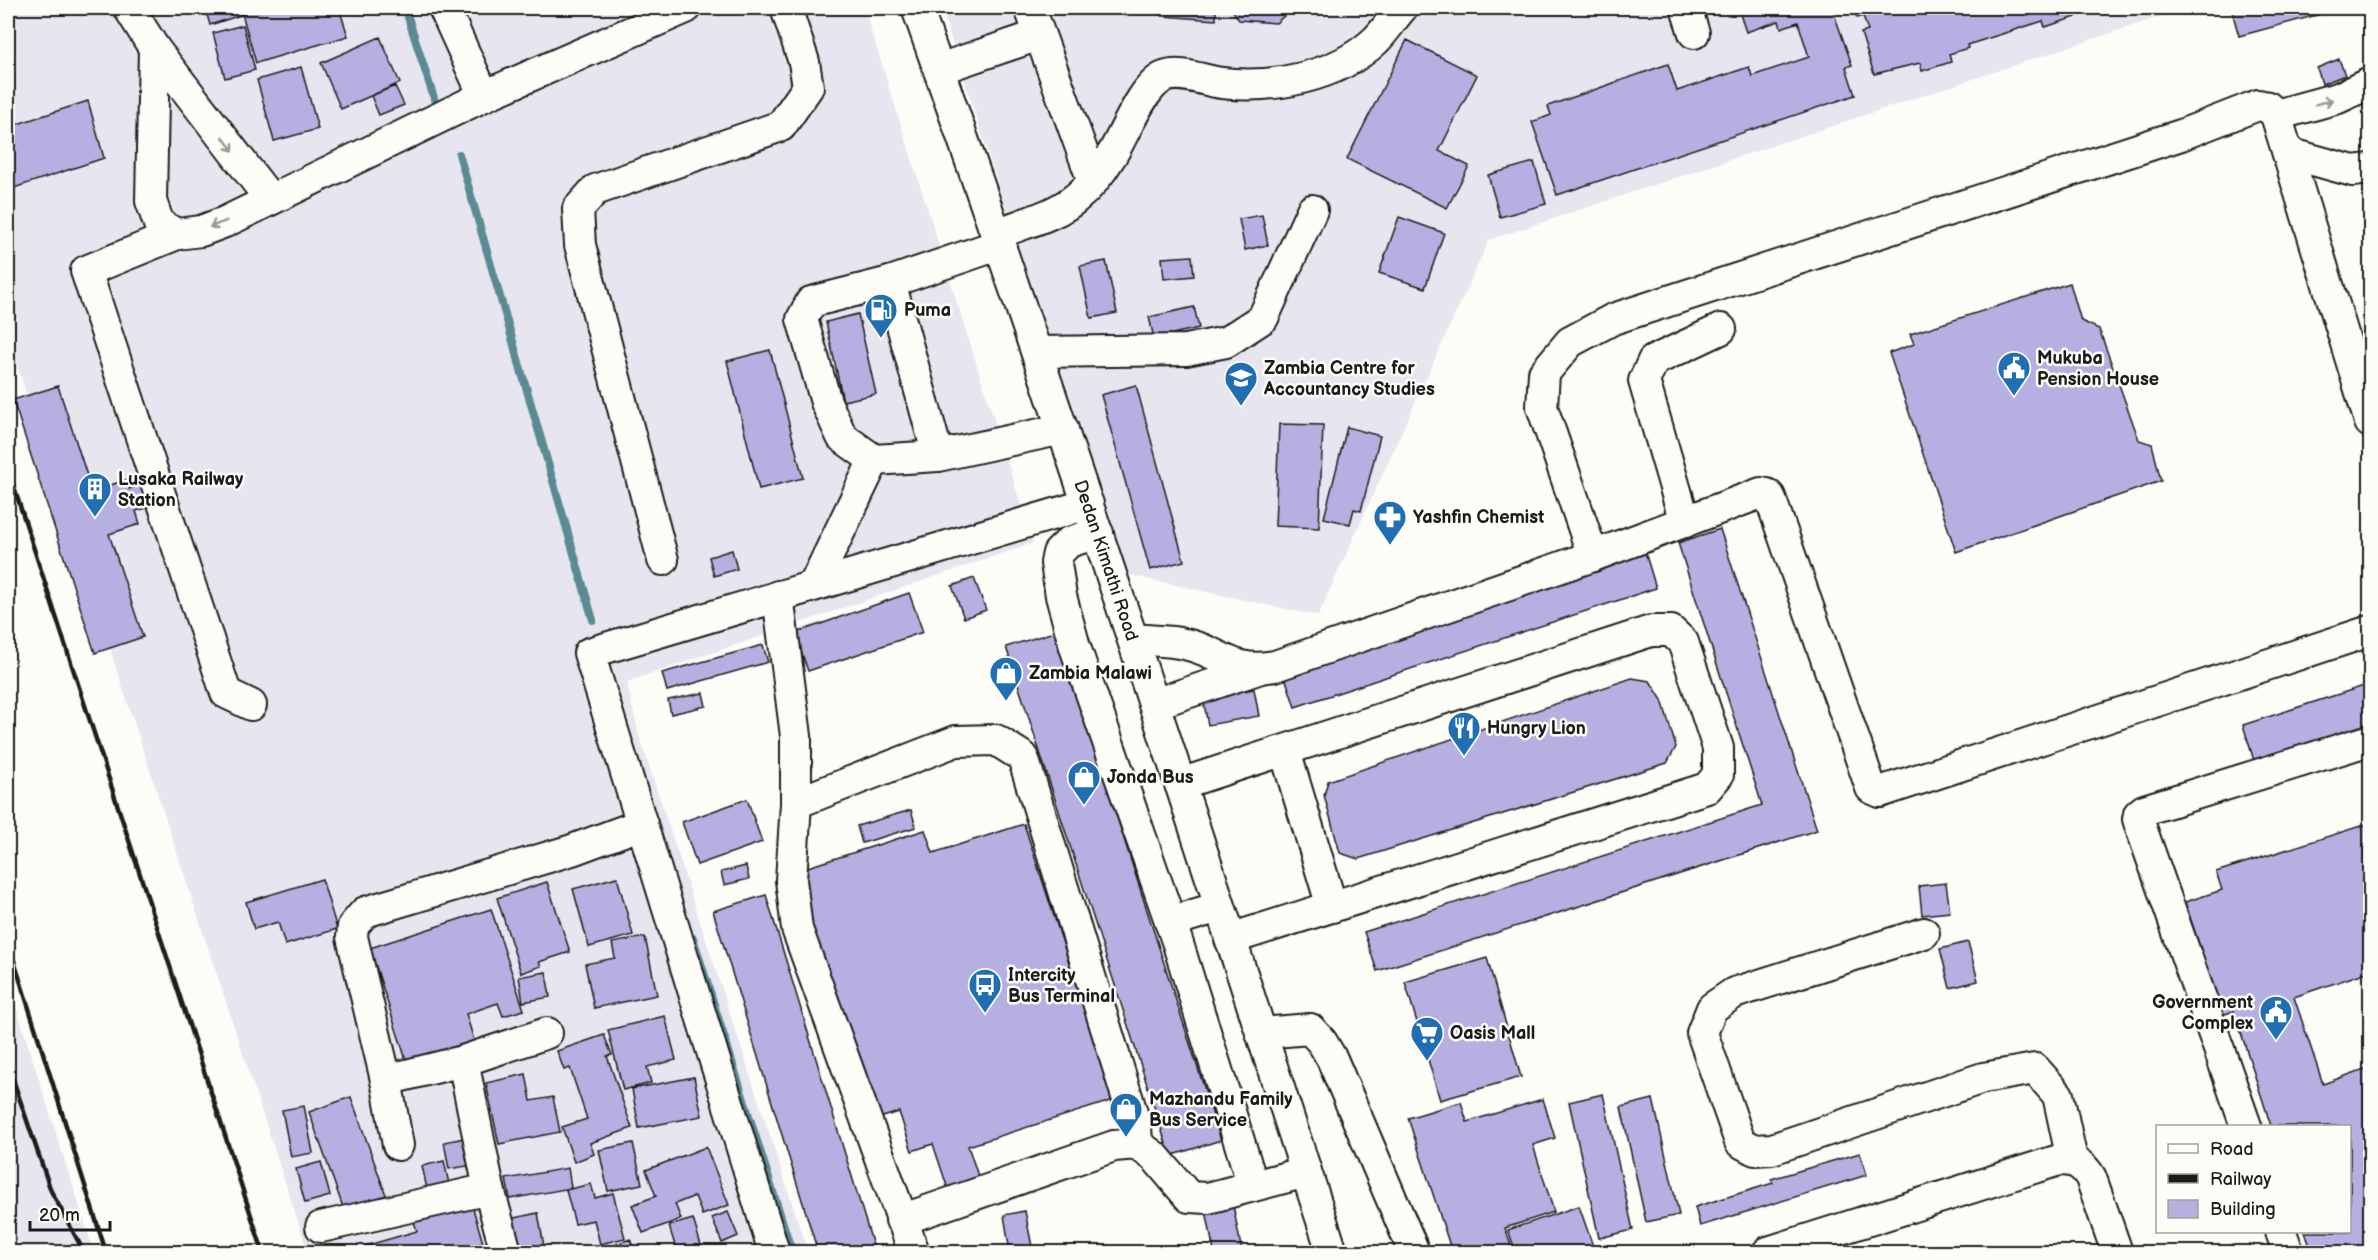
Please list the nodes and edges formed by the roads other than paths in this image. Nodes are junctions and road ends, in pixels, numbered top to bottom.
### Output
1 (129, 8) edge
2 (444, 8) edge
3 (686, 8) edge
4 (786, 8) edge
5 (917, 8) edge
6 (1402, 8) edge
7 (1035, 21) edge
8 (154, 48) junction
9 (939, 69) junction
10 (2370, 83) edge
11 (484, 96) junction
12 (205, 113) junction
13 (2276, 115) junction
14 (152, 126) junction
15 (2288, 153) junction
16 (2370, 169) edge
17 (1093, 181) junction
18 (270, 199) junction
19 (1312, 210) dead end
20 (177, 234) junction
21 (999, 239) junction
22 (890, 282) junction
23 (1721, 328) dead end
24 (1036, 352) junction
25 (2370, 422) edge
26 (1063, 429) junction
27 (938, 456) junction
28 (874, 460) junction
29 (1088, 504) junction
30 (1685, 522) junction
31 (1098, 533) junction
32 (1593, 556) junction
33 (663, 560) dead end
34 (814, 585) junction
35 (778, 596) junction
36 (2370, 631) edge
37 (1133, 639) junction
38 (1258, 669) junction
39 (1154, 704) junction
40 (251, 705) dead end
41 (2370, 740) edge
42 (1285, 751) junction
43 (1180, 784) junction
44 (796, 803) junction
45 (642, 824) junction
46 (1220, 907) junction
47 (1332, 907) junction
48 (1170, 921) junction
49 (1924, 933) dead end
50 (1230, 939) junction
51 (547, 1033) dead end
52 (1261, 1034) junction
53 (463, 1061) junction
54 (386, 1080) junction
55 (2246, 1125) edge
56 (1137, 1144) junction
57 (398, 1145) dead end
58 (2072, 1160) junction
59 (1306, 1172) junction
60 (1253, 1186) junction
61 (489, 1189) junction
62 (901, 1220) junction
63 (321, 1227) dead end
64 (2281, 1233) edge
65 (506, 1252) edge
66 (774, 1252) edge
67 (914, 1252) edge
68 (1332, 1252) edge
69 (1414, 1252) edge
70 (1768, 1252) edge
71 (2117, 1252) edge
72 (2288, 1252) edge

1 - 8 street
2 - 11 street
3 - 11 street
4 - 33 street
5 - 9 street, Dedan Kimathi Road
6 - 17 street
7 - 9 street
7 - 17 street
8 - 12 street
8 - 14 street
9 - 21 street, Dedan Kimathi Road
13 -> 10 street
11 - 18 street
12 - 14 street
12 -> 18 street
13 - 15 street
13 - 32 street
14 - 20 street
15 - 16 street
15 - 25 street
17 - 21 street
18 -> 20 street
19 - 24 street
20 - 40 street
21 - 22 street
21 - 24 street, Dedan Kimathi Road
22 - 27 street
22 - 28 street
23 - 30 street
24 - 26 street, Dedan Kimathi Road
26 - 27 street
26 - 29 street, Dedan Kimathi Road
27 - 28 street
28 - 34 street
29 - 31 street, Dedan Kimathi Road
29 - 34 street
30 - 32 street
30 - 36 street
31 - 37 street, Dedan Kimathi Road
31 - 48 street
32 - 38 street
34 - 35 street
35 - 44 street
35 - 45 street
37 - 38 street
37 - 39 street, Dedan Kimathi Road
38 - 39 street
39 - 43 street, Dedan Kimathi Road
41 - 55 street
42 - 43 street
42 - 47 street
42 - 47 street
43 - 46 street, Dedan Kimathi Road
44 - 56 street
44 - 62 street
45 - 54 street
45 - 66 street
46 - 48 street
46 - 50 street, Dedan Kimathi Road
47 - 50 street
48 - 60 street
49 - 58 street
50 - 52 street, Dedan Kimathi Road
51 - 53 street
52 - 59 street, Dedan Kimathi Road
52 - 69 street
53 - 54 street
53 - 61 street
54 - 57 street
56 - 60 street
56 - 62 street
58 - 70 street
58 - 71 street
59 - 60 street
59 - 68 street, Dedan Kimathi Road
61 - 63 street
61 - 65 street
62 - 67 street
64 - 72 street

